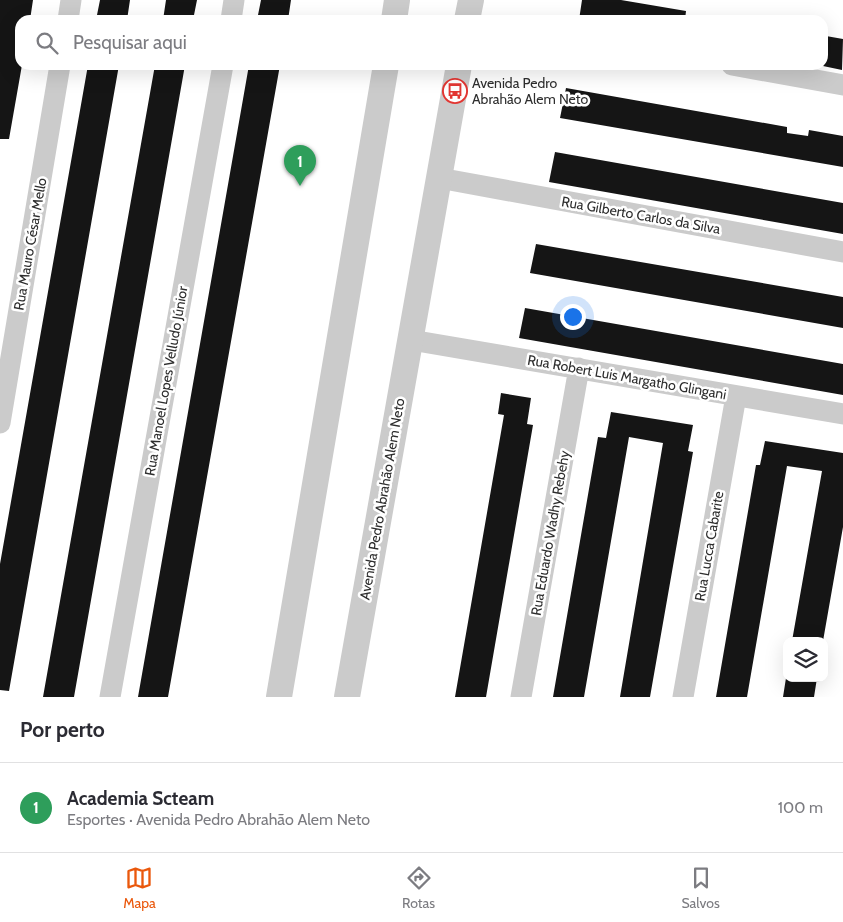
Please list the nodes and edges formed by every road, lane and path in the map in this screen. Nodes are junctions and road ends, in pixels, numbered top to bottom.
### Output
1 (71, 0) edge
2 (234, 0) edge
3 (397, 0) edge
4 (69, 15) edge
5 (232, 15) edge
6 (395, 15) edge
7 (59, 70) edge
8 (222, 70) edge
9 (385, 70) edge
10 (458, 70) edge
11 (760, 70) edge
12 (843, 85) edge
13 (439, 178) junction
14 (843, 252) edge
15 (411, 340) junction
16 (579, 368) junction
17 (736, 396) junction
18 (843, 414) edge
19 (0, 423) edge
20 (110, 697) edge
21 (279, 697) edge
22 (348, 697) edge
23 (521, 697) edge
24 (683, 697) edge

1 - 4 street
2 - 5 street
3 - 6 street
7 - 19 street, Rua Mauro César Mello
8 - 20 street, Rua Manoel Lopes Velludo Júnior
9 - 21 street
10 - 13 street, Avenida Pedro Abrahão Alem Neto
11 - 12 street
13 - 14 street, Rua Gilberto Carlos da Silva
13 - 15 street, Avenida Pedro Abrahão Alem Neto
15 - 16 street, Rua Robert Luis Margatho Glingani
15 - 22 street, Avenida Pedro Abrahão Alem Neto
16 - 17 street, Rua Robert Luis Margatho Glingani
16 - 23 street, Rua Eduardo Wadhy Rebehy
17 - 18 street, Rua Robert Luis Margatho Glingani
17 - 24 street, Rua Lucca Cabarite

